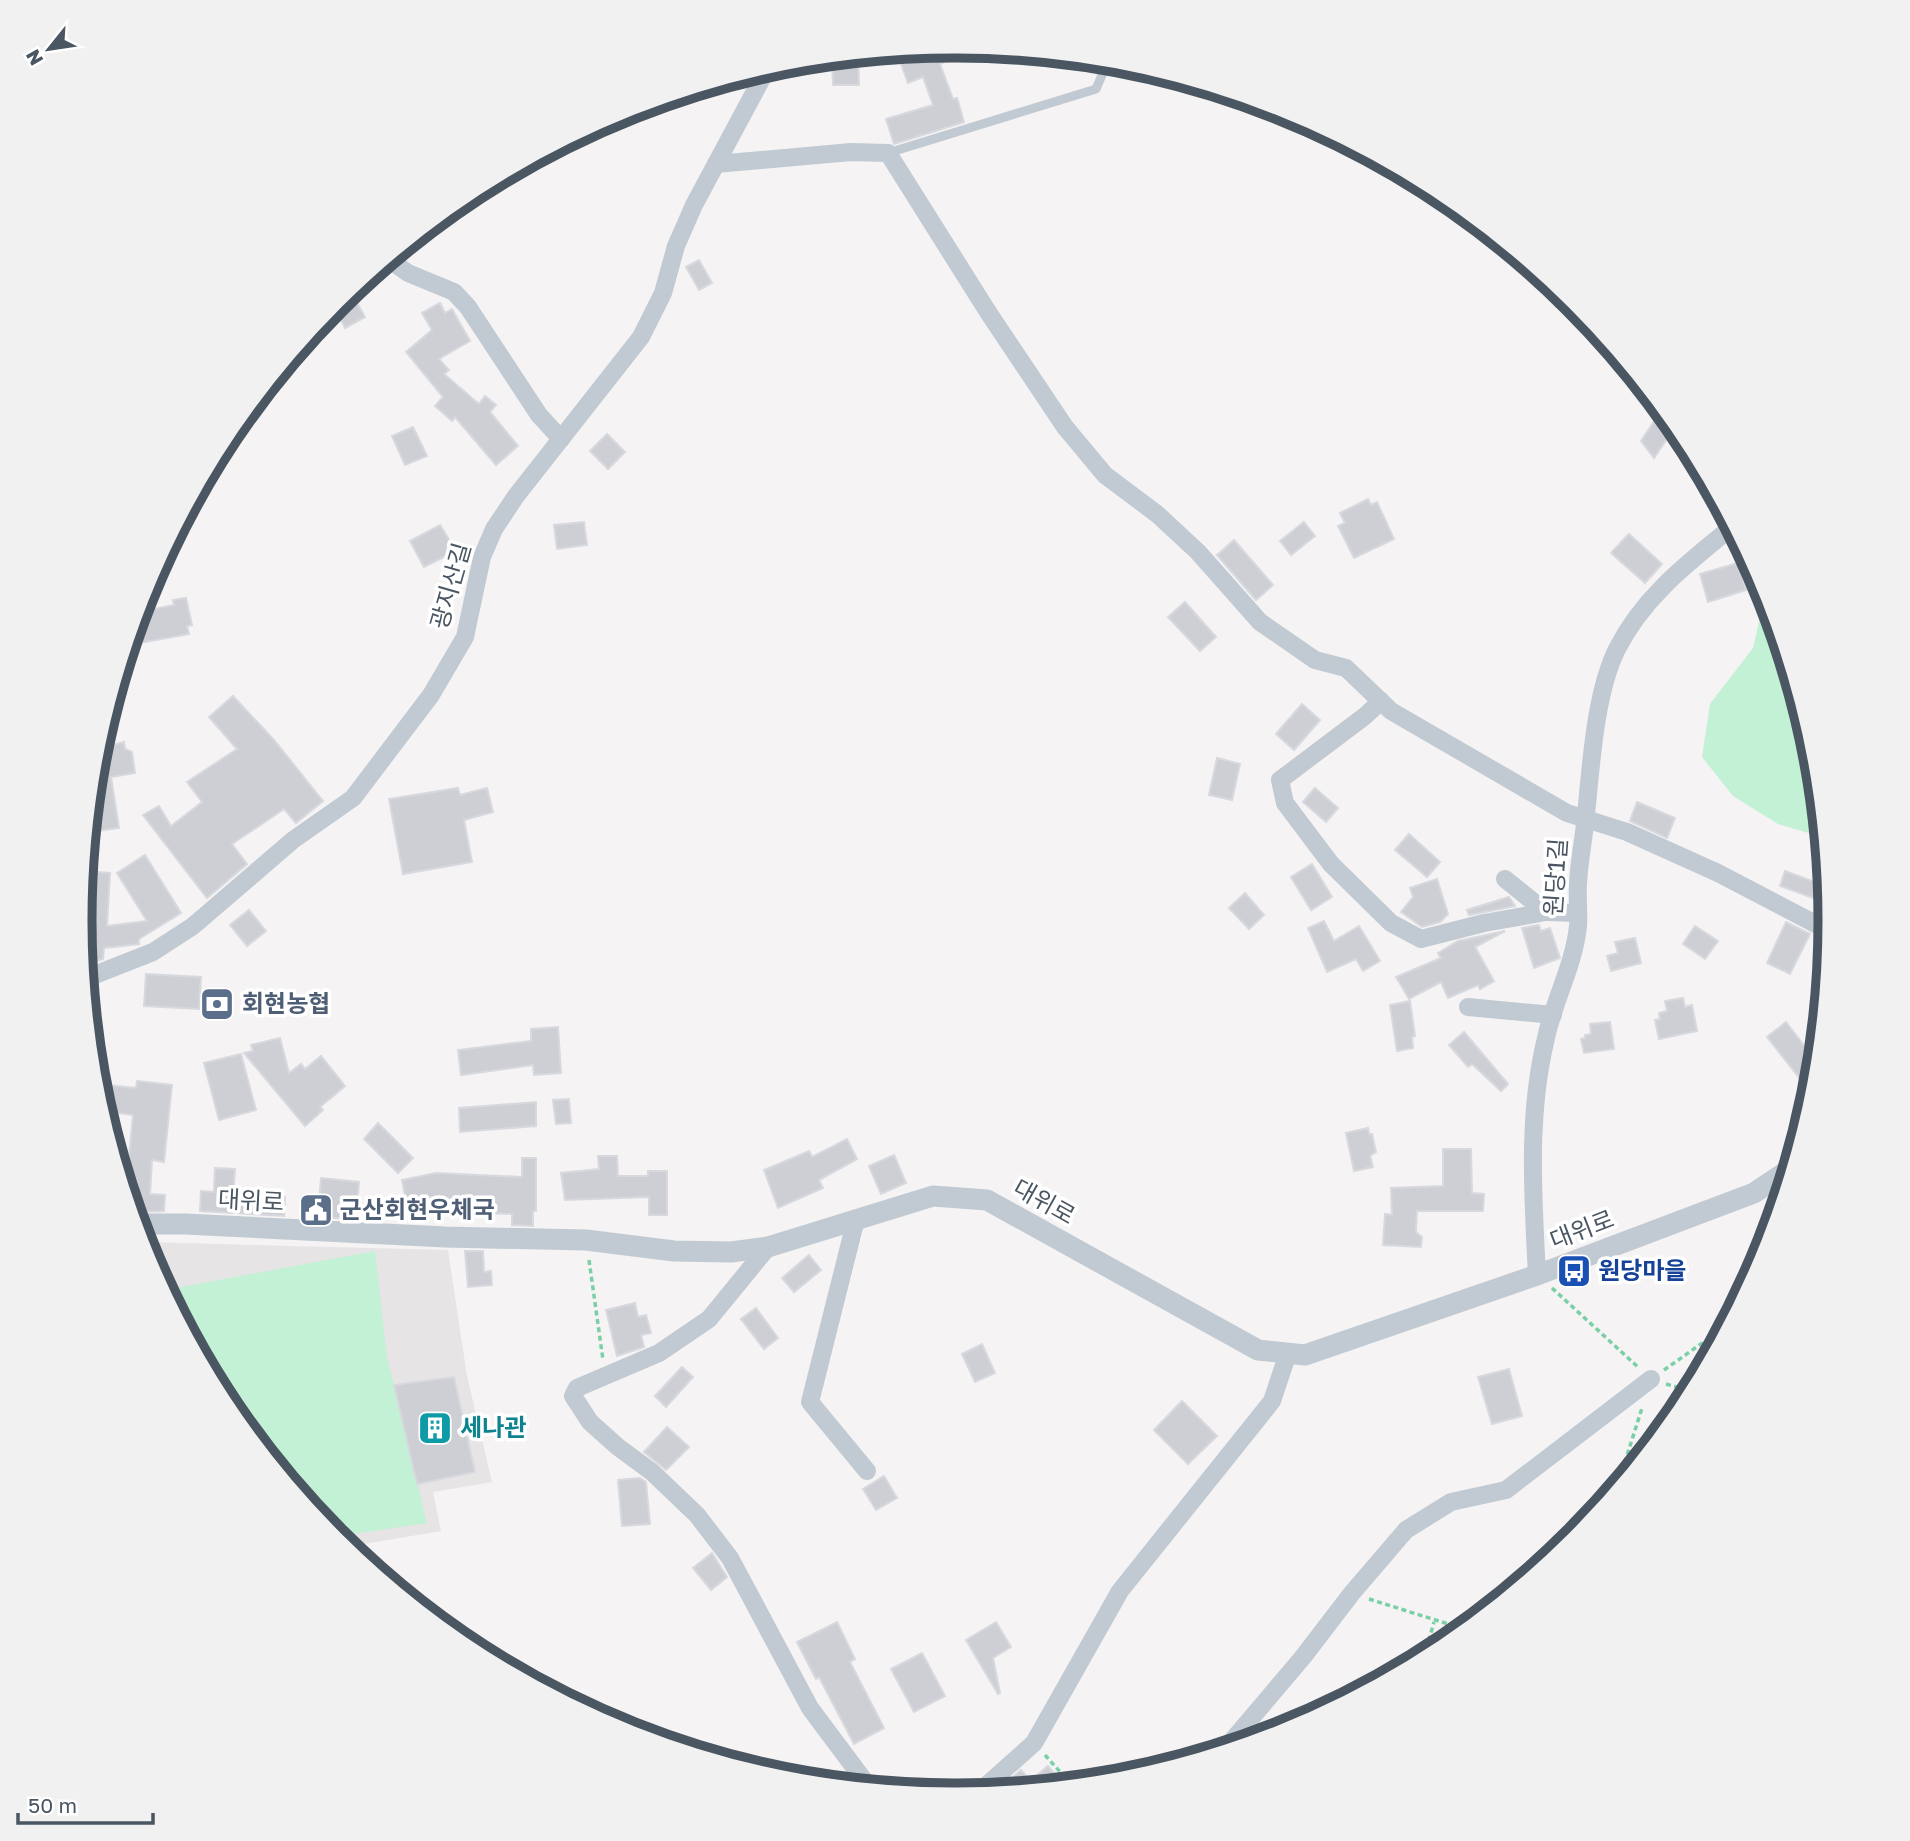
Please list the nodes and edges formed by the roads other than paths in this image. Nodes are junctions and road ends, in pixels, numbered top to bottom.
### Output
1 (1104, 71) edge
2 (761, 80) edge
3 (888, 152) junction
4 (716, 163) junction
5 (395, 264) edge
6 (561, 439) junction
7 (1725, 532) edge
8 (1381, 701) junction
9 (1586, 819) junction
10 (1505, 879) dead end
11 (1546, 912) junction
12 (1578, 913) junction
13 (1818, 925) edge
14 (94, 974) edge
15 (1468, 1007) dead end
16 (1553, 1015) junction
17 (1778, 1177) edge
18 (856, 1219) junction
19 (148, 1224) edge
20 (768, 1247) junction
21 (1537, 1275) junction
22 (1288, 1353) junction
23 (1651, 1379) road end
24 (867, 1471) dead end
25 (1237, 1735) edge
26 (862, 1778) edge
27 (991, 1782) edge

1 - 3 lane
2 - 4 street, 광지산길
3 - 4 street
3 - 8 street
4 - 6 street, 광지산길
5 - 6 street
6 - 14 street, 광지산길
7 - 9 street, 원당1길
8 - 9 street
8 - 11 street
9 - 12 street, 원당1길
9 - 13 street
10 - 11 street
11 - 12 street
12 - 16 street, 원당1길
15 - 16 street
16 - 21 street, 원당1길
17 - 21 street, 대위로
18 - 20 street, 대위로
18 - 22 street, 대위로
18 - 24 street
19 - 20 street, 대위로
20 - 26 street
21 - 22 street, 대위로
22 - 27 street
23 - 25 street

